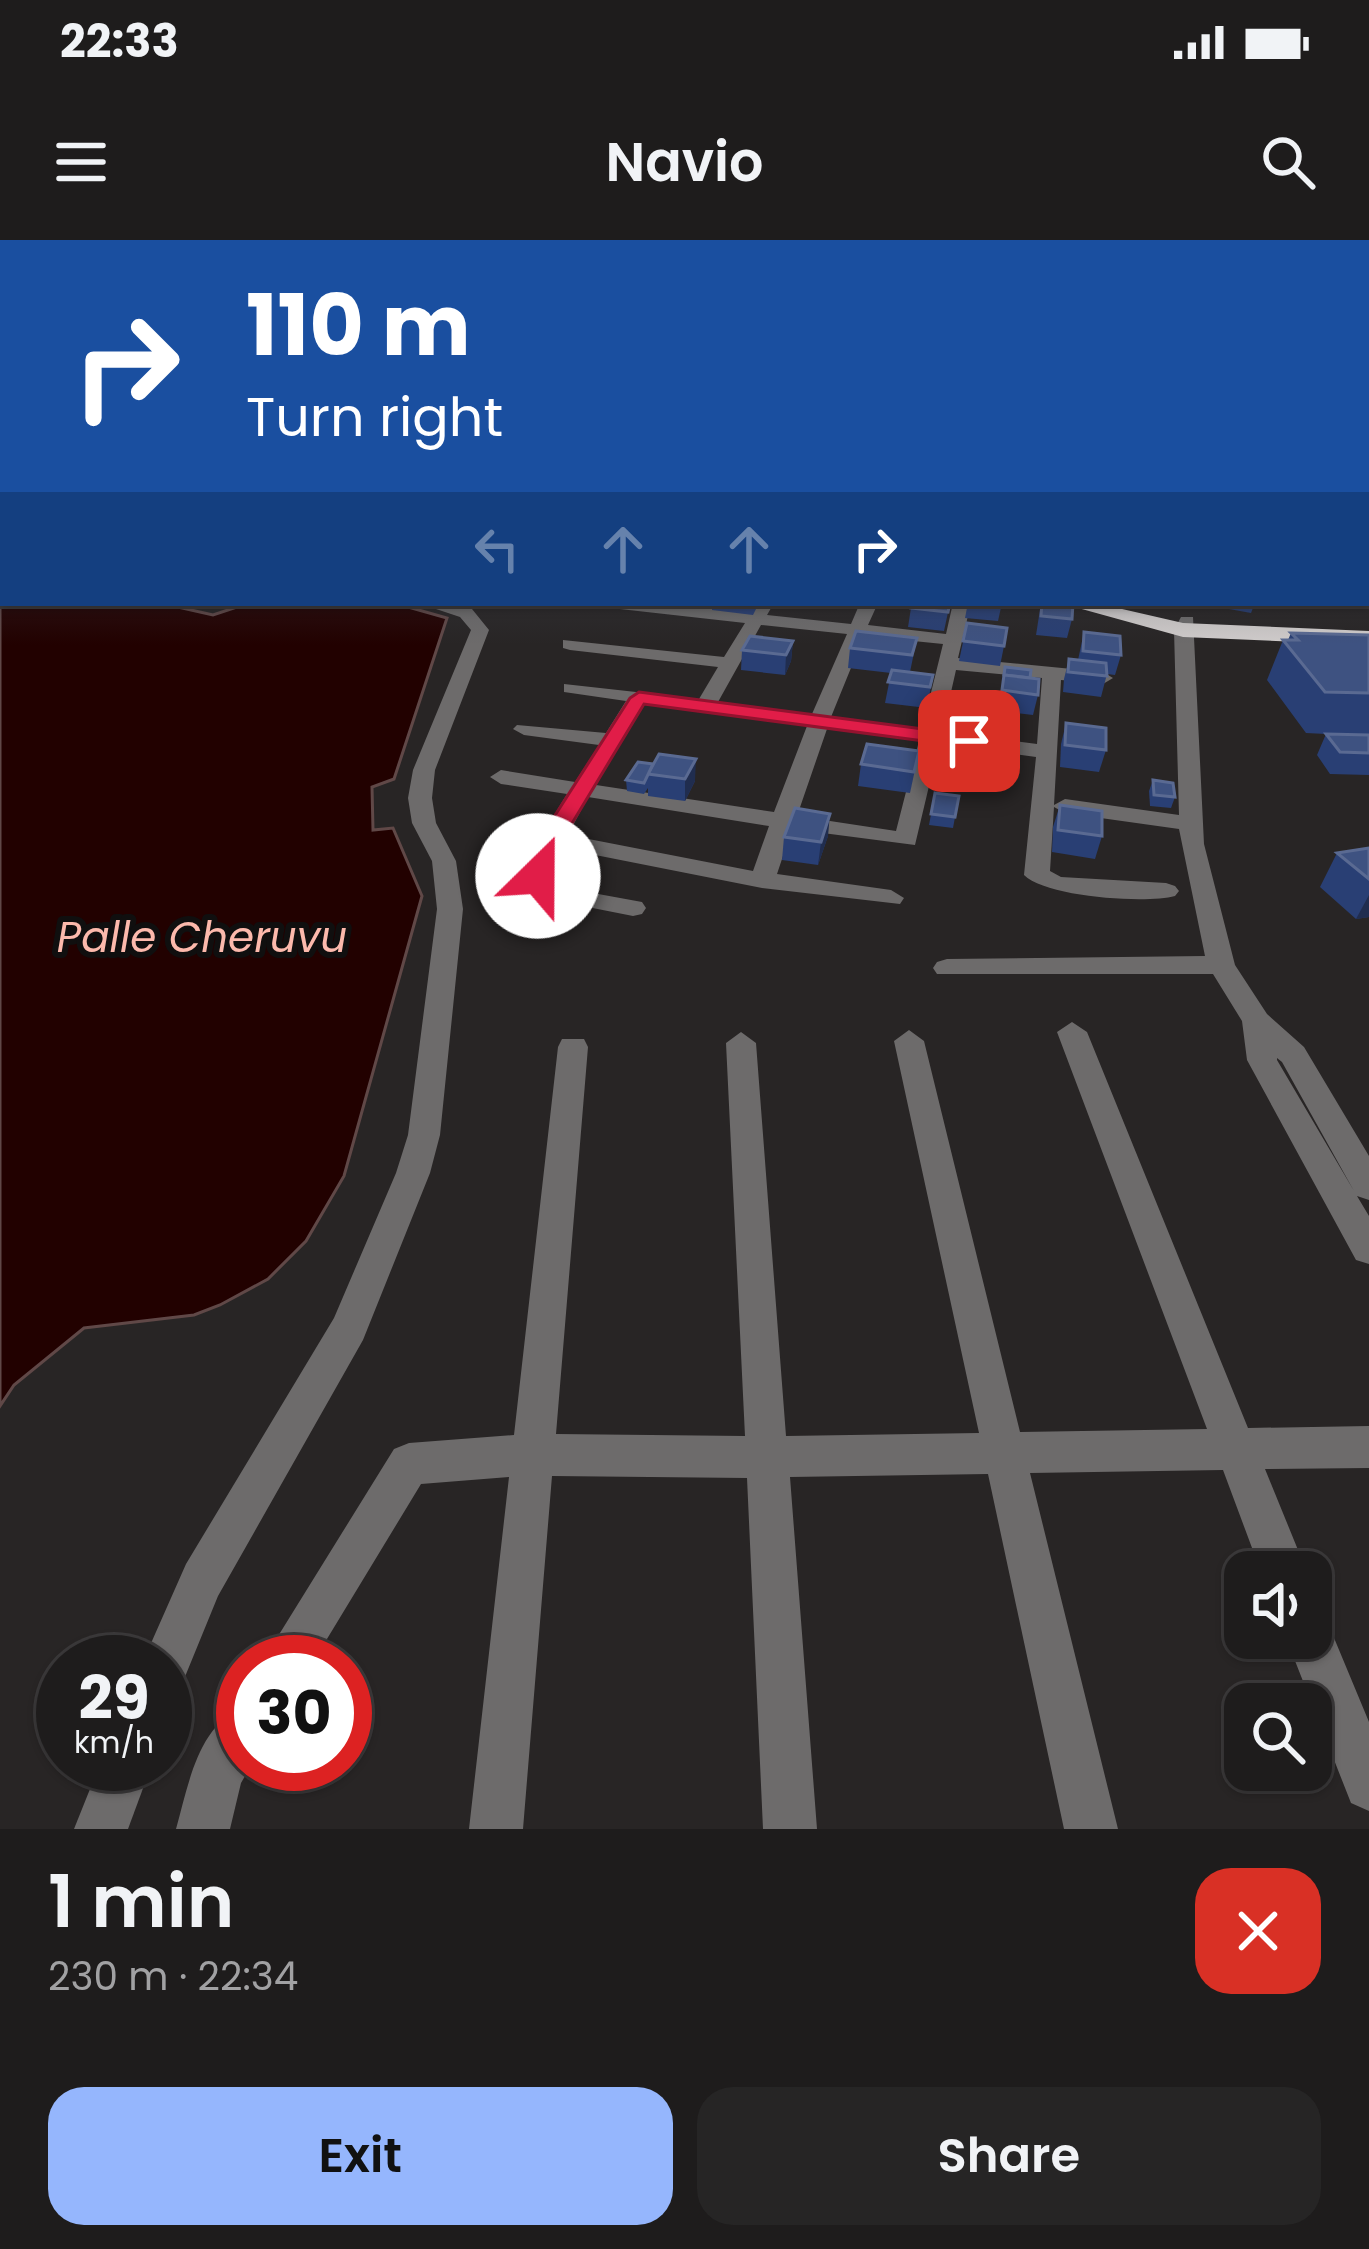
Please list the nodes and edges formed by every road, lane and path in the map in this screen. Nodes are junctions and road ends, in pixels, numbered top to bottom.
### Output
1 (439, 606) edge
2 (667, 606) edge
3 (868, 606) edge
4 (961, 606) edge
5 (1086, 606) edge
6 (1123, 606) edge
7 (761, 611) edge
8 (1185, 625) junction
9 (857, 629) junction
10 (1369, 634) edge
11 (953, 640) junction
12 (570, 644) dead end
13 (731, 663) junction
14 (947, 663) junction
15 (1052, 674) junction
16 (1105, 679) edge
17 (571, 688) dead end
18 (639, 698) junction
19 (706, 706) junction
20 (819, 721) junction
21 (524, 729) dead end
22 (930, 736) junction
23 (614, 740) junction
24 (1047, 752) junction
25 (501, 777) dead end
26 (586, 787) junction
27 (1041, 803) junction
28 (783, 821) junction
29 (1191, 824) junction
30 (562, 843) junction
31 (762, 880) junction
32 (1166, 891) dead end
33 (891, 898) dead end
34 (633, 908) dead end
35 (1222, 965) junction
36 (947, 968) dead end
37 (1257, 1021) junction
38 (1072, 1032) dead end
39 (909, 1041) dead end
40 (741, 1043) dead end
41 (573, 1047) dead end
42 (1369, 1186) edge
43 (1369, 1249) edge
44 (1369, 1447) edge
45 (1234, 1450) junction
46 (1003, 1451) junction
47 (531, 1455) junction
48 (765, 1457) junction
49 (1275, 1551) edge
50 (179, 1635) edge
51 (303, 1635) edge
52 (1318, 1659) edge
53 (216, 1781) edge
54 (1369, 1785) edge
55 (116, 1791) edge
56 (101, 1829) edge
57 (203, 1829) edge
58 (496, 1829) edge
59 (790, 1829) edge
60 (1091, 1829) edge

1 - 50 street
2 - 7 street
3 - 9 street
4 - 11 street
5 - 8 highway
6 - 8 highway
7 - 9 street
7 - 13 street
8 - 10 highway
8 - 29 street
9 - 11 street
9 - 20 street
11 - 14 street
12 - 13 street
13 - 19 street
14 - 15 street
14 - 22 street
15 - 16 street
15 - 24 street
17 - 18 street
18 - 19 street
18 - 23 street
19 - 20 street
20 - 22 street
20 - 28 street
21 - 23 street
22 - 24 street
22 - 28 street
23 - 26 street
24 - 27 street
25 - 26 street
26 - 28 street
26 - 30 street
27 - 29 street
27 - 32 street
28 - 31 street
29 - 35 street
30 - 31 street
30 - 34 street
31 - 33 street
35 - 36 street
35 - 37 street
37 - 42 street
37 - 43 street
38 - 45 street
39 - 46 street
40 - 48 street
41 - 47 street
44 - 45 street
45 - 46 street
45 - 49 street
46 - 48 street
46 - 60 street
47 - 48 street
47 - 51 street
47 - 58 street
48 - 59 street
52 - 54 street
53 - 57 street
55 - 56 street

